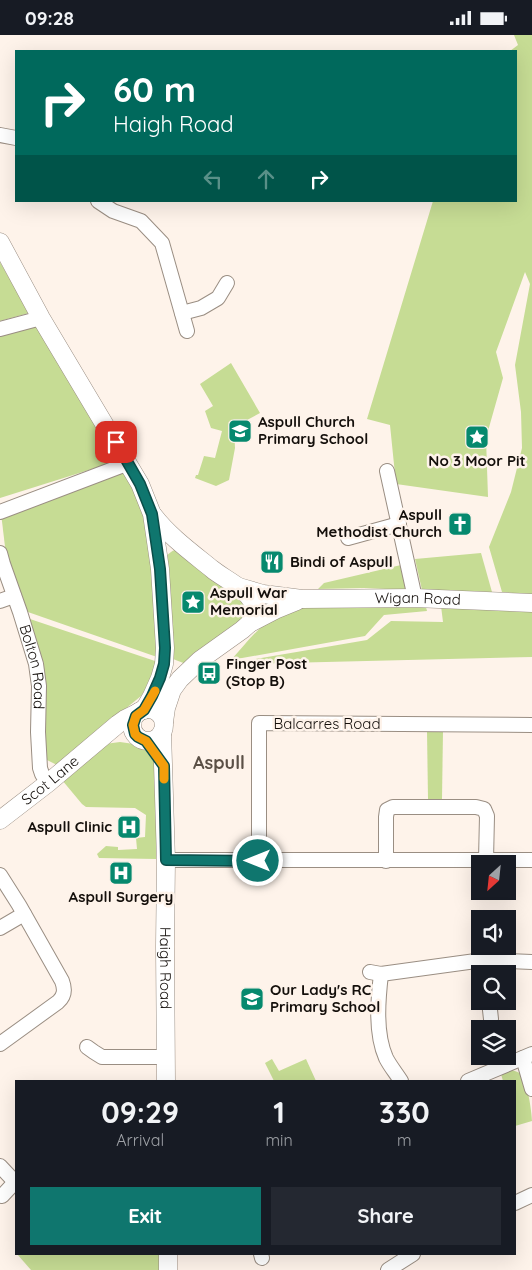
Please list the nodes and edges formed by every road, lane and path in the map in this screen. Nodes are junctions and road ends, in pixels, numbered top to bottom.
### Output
1 (0, 135) edge
2 (15, 138) edge
3 (100, 202) edge
4 (0, 242) edge
5 (229, 280) dead end
6 (182, 313) junction
7 (41, 318) junction
8 (0, 329) edge
9 (187, 331) dead end
10 (129, 463) junction
11 (387, 471) dead end
12 (0, 512) edge
13 (152, 514) junction
14 (399, 524) junction
15 (348, 538) dead end
16 (188, 549) junction
17 (0, 553) edge
18 (160, 569) junction
19 (239, 587) junction
20 (14, 596) junction
21 (415, 598) junction
22 (302, 599) junction
23 (0, 601) edge
24 (532, 603) edge
25 (250, 623) junction
26 (165, 648) junction
27 (200, 660) junction
28 (142, 711) junction
29 (532, 725) edge
30 (163, 727) junction
31 (142, 739) junction
32 (99, 740) junction
33 (164, 766) junction
34 (48, 783) junction
35 (0, 819) edge
36 (486, 855) edge
37 (166, 860) junction
38 (471, 860) edge
39 (516, 860) edge
40 (532, 860) edge
41 (258, 861) junction
42 (386, 861) junction
43 (0, 875) edge
44 (24, 914) junction
45 (0, 927) edge
46 (532, 962) edge
47 (503, 965) edge
48 (471, 968) edge
49 (490, 1010) edge
50 (491, 1019) dead end
51 (0, 1044) edge
52 (87, 1047) dead end
53 (528, 1056) edge
54 (166, 1057) junction
55 (166, 1080) edge
56 (400, 1080) edge
57 (470, 1080) edge
58 (532, 1089) edge
59 (0, 1166) edge
60 (15, 1180) edge
61 (15, 1182) edge
62 (532, 1195) edge
63 (2, 1196) dead end
64 (516, 1203) edge
65 (168, 1255) edge
66 (411, 1255) edge
67 (168, 1270) edge
68 (388, 1270) edge

1 - 2 street
3 - 6 street
4 - 7 main road
5 - 6 street
6 - 9 street
7 - 8 street
7 - 10 main road
10 - 12 street
10 - 13 main road
11 - 14 street
13 - 16 main road
13 - 18 main road
14 - 15 street
14 - 21 street
16 - 18 main road
16 - 19 main road
17 - 20 street, Bolton Road
18 - 26 main road
19 - 22 main road, Wigan Road
19 - 25 main road
20 - 23 street
20 - 34 street, Bolton Road
21 - 22 main road, Wigan Road
21 - 24 main road, Wigan Road
22 - 25 main road, Wigan Road
25 - 27 main road, Wigan Road
26 - 27 main road
26 - 28 main road
27 - 30 main road, Wigan Road
28 - 30 main road
28 - 31 main road
28 - 32 main road, Scot Lane
29 - 41 street, Balcarres Road
30 - 31 main road
30 - 33 main road, Haigh Road
31 - 32 main road
31 - 33 main road
32 - 34 main road, Scot Lane
33 - 37 main road, Haigh Road
34 - 35 main road, Scot Lane
36 - 42 street
37 - 41 street
37 - 54 main road, Haigh Road
38 - 42 street
39 - 40 street
41 - 42 street
43 - 44 street
44 - 45 street
44 - 51 street
46 - 47 street
48 - 56 street
49 - 50 street
52 - 54 street
53 - 57 street
53 - 58 street
54 - 55 main road, Haigh Road
59 - 60 street
61 - 63 street
62 - 64 street
65 - 67 main road
66 - 68 street

